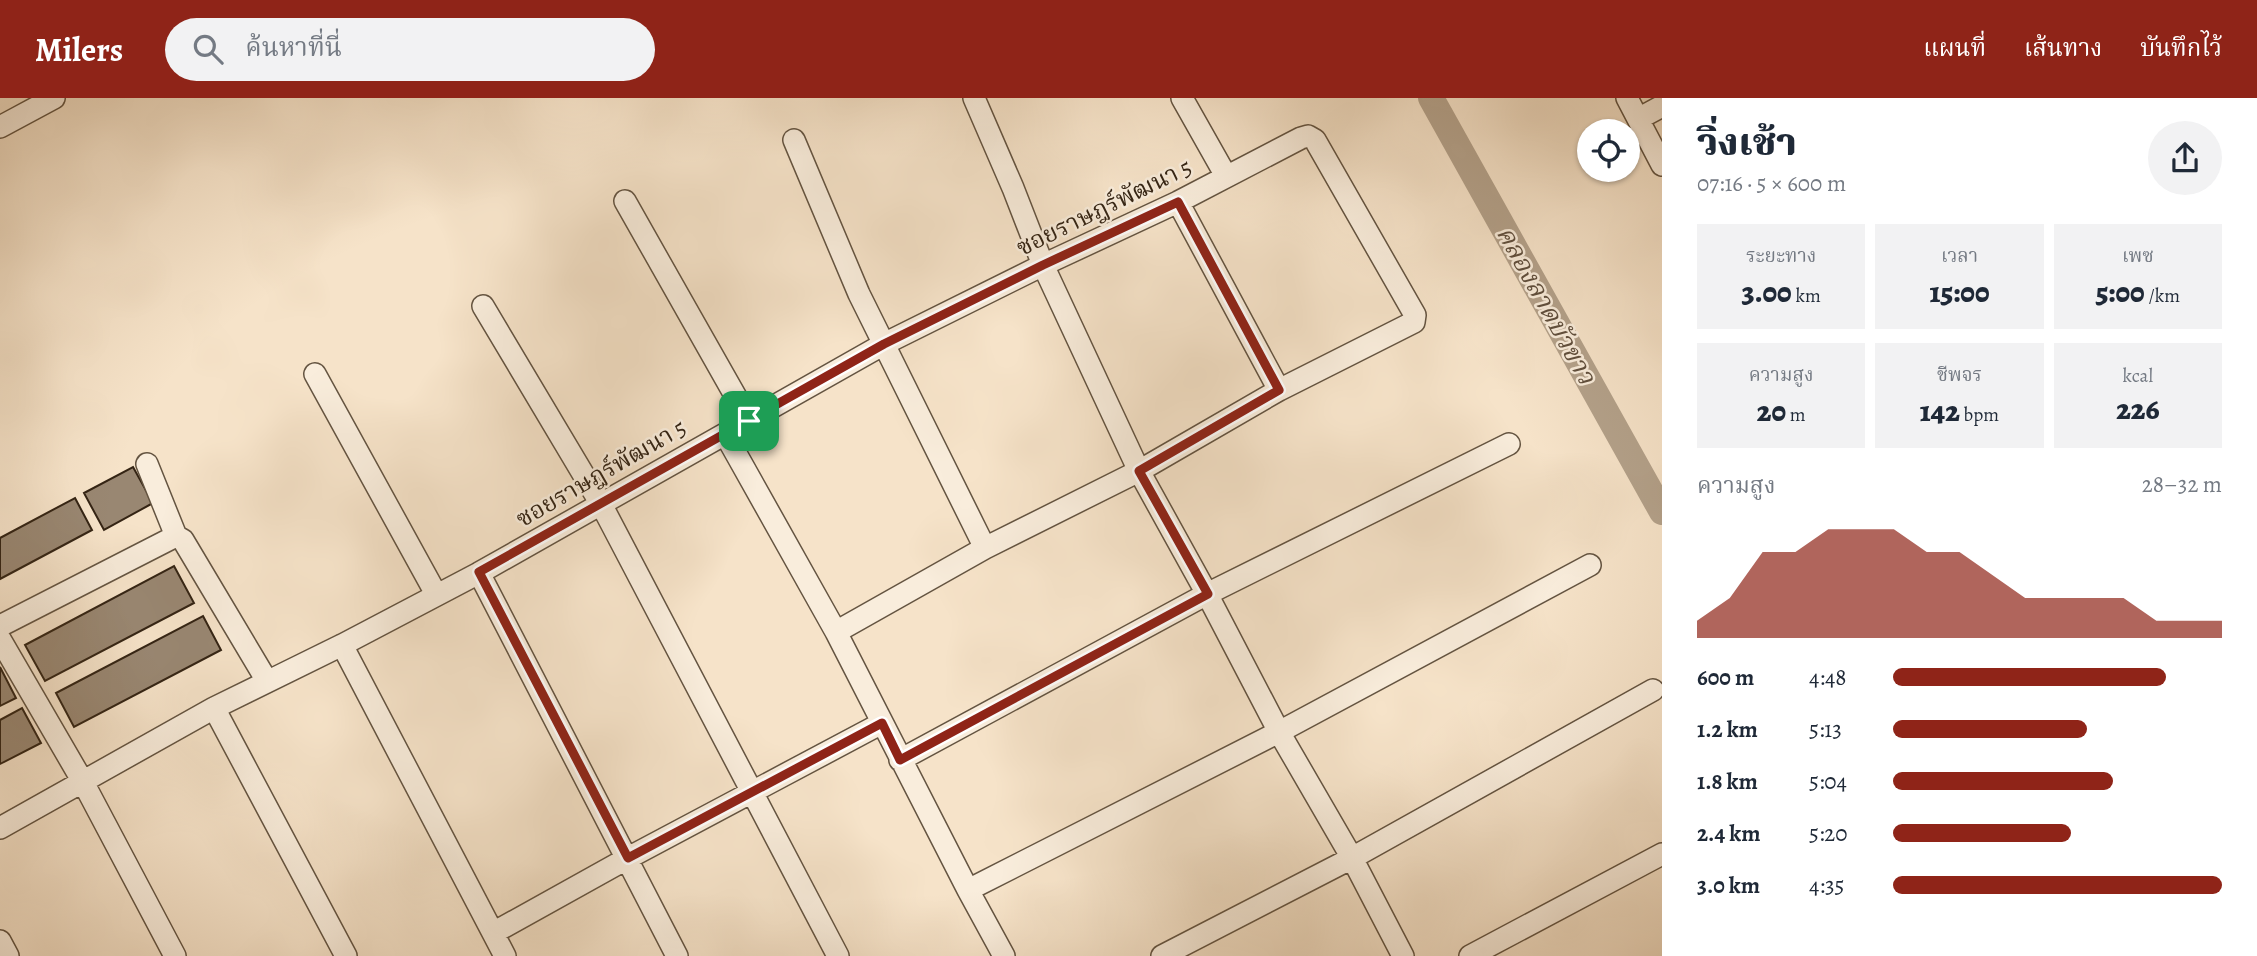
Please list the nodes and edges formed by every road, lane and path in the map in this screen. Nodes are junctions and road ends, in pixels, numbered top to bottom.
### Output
1 (54, 98) edge
2 (974, 98) edge
3 (1182, 98) edge
4 (1627, 98) edge
5 (1662, 106) edge
6 (1638, 119) joint
7 (1640, 123) edge
8 (0, 127) edge
9 (794, 140) dead end
10 (1662, 165) edge
11 (1226, 176) junction
12 (625, 201) dead end
13 (1178, 202) junction
14 (1043, 265) junction
15 (483, 306) dead end
16 (884, 344) junction
17 (316, 374) dead end
18 (1279, 390) junction
19 (749, 421) junction
20 (725, 434) junction
21 (1509, 444) dead end
22 (148, 464) dead end
23 (1139, 471) junction
24 (601, 504) junction
25 (176, 536) junction
26 (985, 548) junction
27 (1590, 565) dead end
28 (479, 572) junction
29 (436, 594) junction
30 (1208, 594) junction
31 (0, 625) edge
32 (835, 632) junction
33 (0, 639) edge
34 (342, 645) junction
35 (267, 681) junction
36 (1653, 690) dead end
37 (214, 709) junction
38 (882, 723) junction
39 (1279, 732) junction
40 (900, 760) junction
41 (83, 782) junction
42 (752, 792) junction
43 (0, 828) edge
44 (1662, 854) edge
45 (628, 858) junction
46 (1352, 858) junction
47 (968, 890) junction
48 (0, 941) edge
49 (499, 949) edge
50 (8, 956) edge
51 (175, 956) edge
52 (346, 956) edge
53 (677, 956) edge
54 (838, 956) edge
55 (1004, 956) edge
56 (1161, 956) edge
57 (1403, 956) edge
58 (1470, 956) edge

1 - 8 street
2 - 14 street
3 - 11 street
4 - 6 street
5 - 6 street
7 - 10 street
9 - 16 street
11 - 13 street, ซอยราษฎร์พัฒนา 5
11 - 18 street, ซอยราษฎร์พัฒนา 5
12 - 19 street
13 - 14 street, ซอยราษฎร์พัฒนา 5
13 - 18 street
14 - 16 street, ซอยราษฎร์พัฒนา 5
14 - 23 street
15 - 24 street
16 - 19 street, ซอยราษฎร์พัฒนา 5
16 - 26 street
17 - 29 street
18 - 23 street
19 - 20 street, ซอยราษฎร์พัฒนา 5
20 - 24 street, ซอยราษฎร์พัฒนา 5
20 - 32 street
21 - 30 street
22 - 25 street
23 - 26 street
23 - 30 street
24 - 28 street, ซอยราษฎร์พัฒนา 5
24 - 42 street
25 - 31 street
25 - 35 street
26 - 32 street
27 - 39 street
28 - 29 street, ซอยราษฎร์พัฒนา 5
28 - 45 street
29 - 34 street, ซอยราษฎร์พัฒนา 5
30 - 39 street
30 - 40 street
32 - 38 street
33 - 41 street
34 - 35 street, ซอยราษฎร์พัฒนา 5
34 - 49 street
35 - 37 street, ซอยราษฎร์พัฒนา 5
36 - 46 street
37 - 41 street, ซอยราษฎร์พัฒนา 5
37 - 52 street
38 - 40 street
38 - 42 street
39 - 46 street
39 - 47 street
40 - 47 street
41 - 43 street, ซอยราษฎร์พัฒนา 5
41 - 51 street
42 - 45 street
42 - 54 street
44 - 58 street
45 - 49 street
45 - 53 street
46 - 56 street
46 - 57 street
47 - 55 street
48 - 50 street

